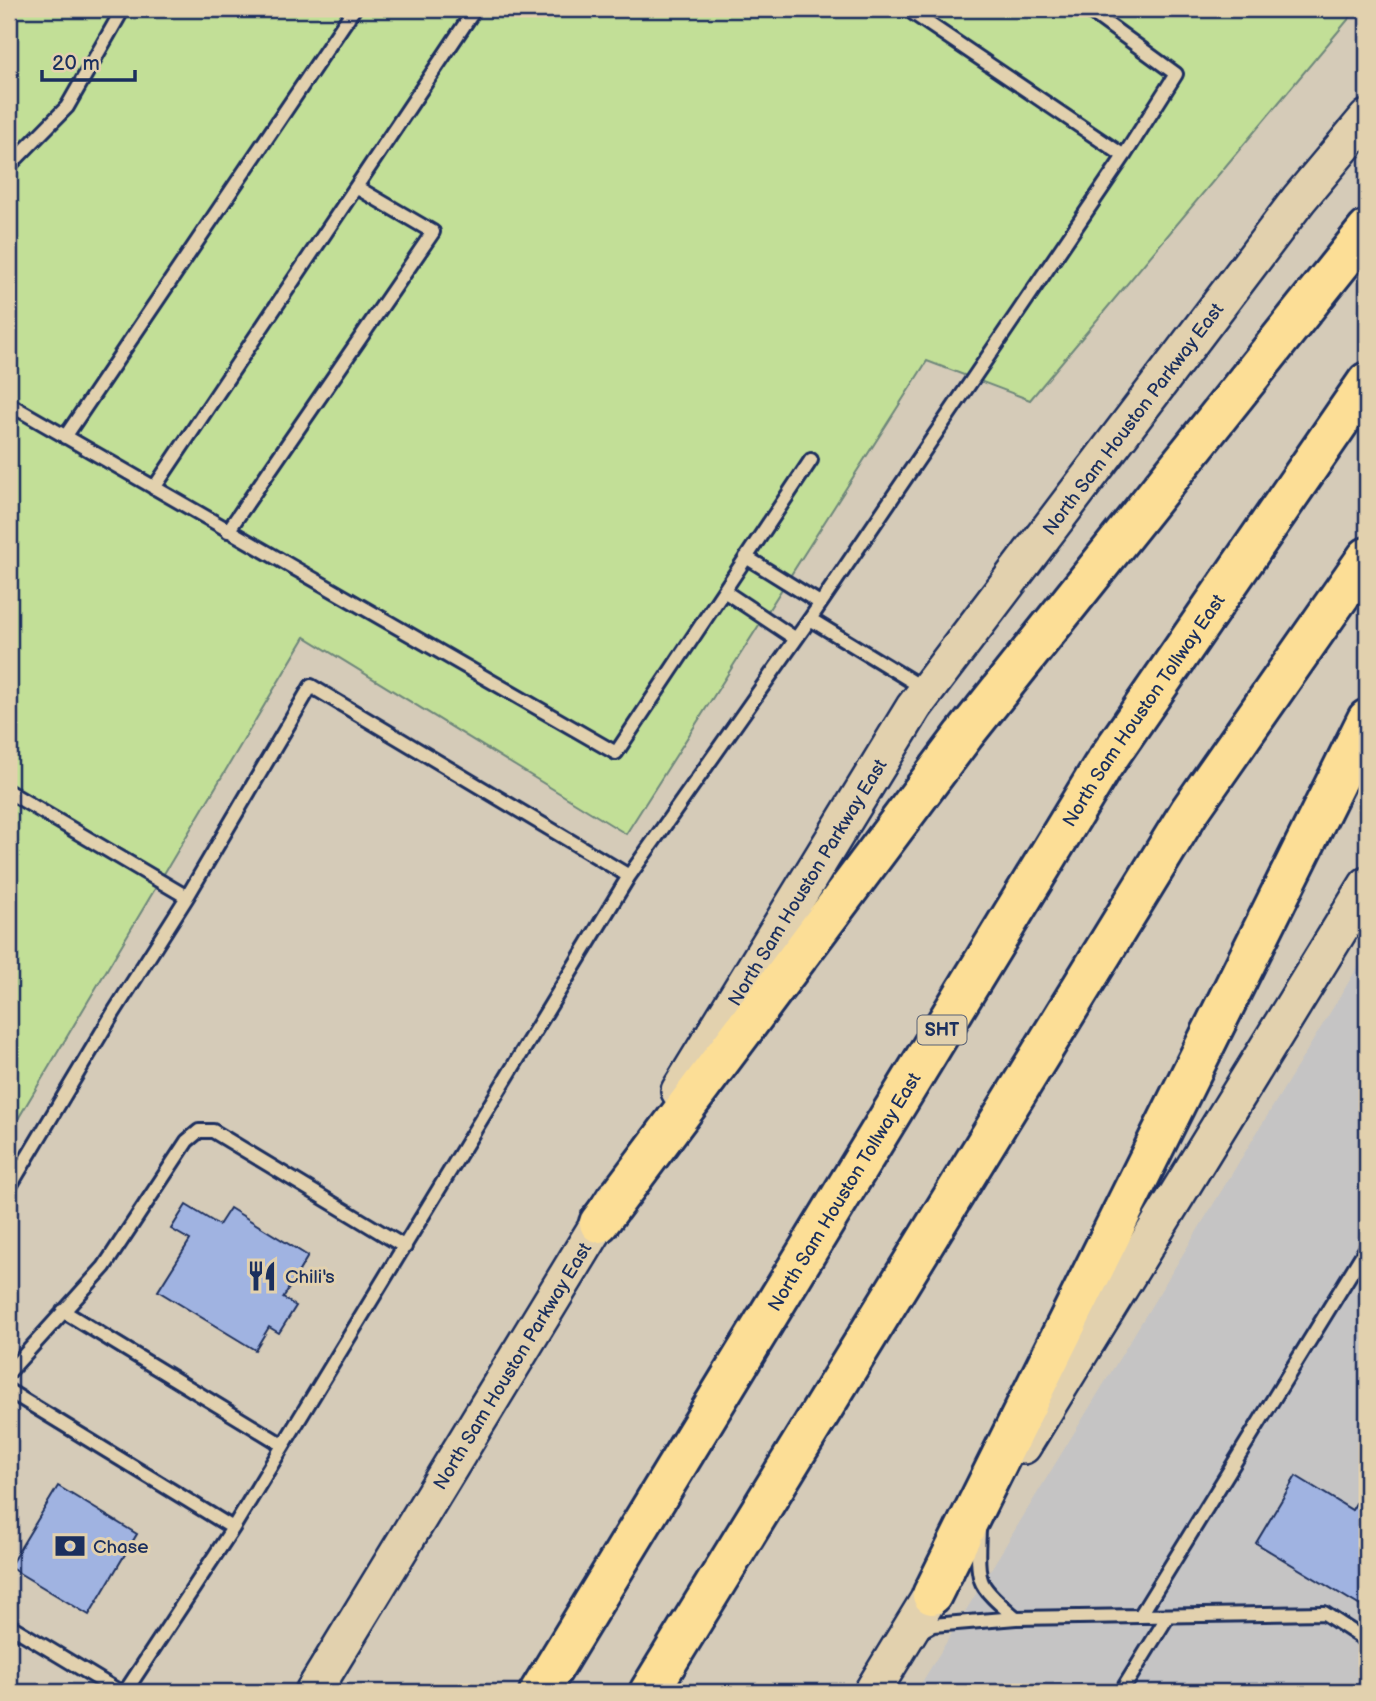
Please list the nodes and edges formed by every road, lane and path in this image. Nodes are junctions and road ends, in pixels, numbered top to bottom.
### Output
1 (123, 9) edge
2 (354, 9) edge
3 (475, 9) edge
4 (907, 9) edge
5 (1087, 9) edge
6 (1367, 118) edge
7 (1124, 156) junction
8 (9, 166) edge
9 (356, 187) junction
10 (1367, 230) edge
11 (1367, 383) edge
12 (9, 404) edge
13 (65, 437) junction
14 (811, 460) dead end
15 (154, 488) junction
16 (228, 531) junction
17 (746, 557) junction
18 (1367, 557) edge
19 (724, 590) junction
20 (820, 603) junction
21 (810, 619) junction
22 (796, 639) junction
23 (927, 690) junction
24 (1367, 719) edge
25 (10, 797) edge
26 (629, 876) junction
27 (1367, 885) edge
28 (187, 897) junction
29 (9, 1188) edge
30 (599, 1223) junction
31 (404, 1247) junction
32 (1367, 1247) edge
33 (63, 1311) junction
34 (9, 1372) edge
35 (9, 1391) edge
36 (284, 1445) junction
37 (980, 1516) junction
38 (233, 1528) junction
39 (932, 1595) junction
40 (1140, 1616) junction
41 (1168, 1616) junction
42 (1016, 1618) junction
43 (9, 1625) edge
44 (1367, 1641) edge
45 (903, 1642) junction
46 (122, 1692) edge
47 (313, 1692) edge
48 (539, 1692) edge
49 (649, 1692) edge
50 (872, 1692) edge
51 (1121, 1692) edge

1 - 8 lane
2 - 13 lane
3 - 9 lane
4 - 7 lane
5 - 7 lane
6 - 23 main road, North Sam Houston Parkway East
7 - 20 lane
9 - 15 lane
9 - 16 lane
10 - 30 highway
11 - 48 highway, North Sam Houston Tollway East / SHT
12 - 13 lane
13 - 15 lane
14 - 17 lane
15 - 16 lane
16 - 19 lane
17 - 19 lane
17 - 20 lane
18 - 49 highway
19 - 22 lane
20 - 21 lane
21 - 22 lane
21 - 23 lane
22 - 26 lane
23 - 30 main road, North Sam Houston Parkway East
24 - 39 highway
25 - 28 lane
26 - 28 lane
26 - 31 lane
27 - 37 main road
28 - 29 lane
30 - 47 main road, North Sam Houston Parkway East
31 - 33 lane
31 - 36 lane
32 - 40 lane
33 - 34 lane
33 - 36 lane
35 - 38 lane
36 - 38 lane
37 - 39 main road
37 - 42 lane
38 - 46 lane
39 - 45 main road
40 - 41 lane
40 - 42 lane
41 - 44 lane
41 - 51 lane
42 - 45 lane
43 - 46 lane
45 - 50 main road

